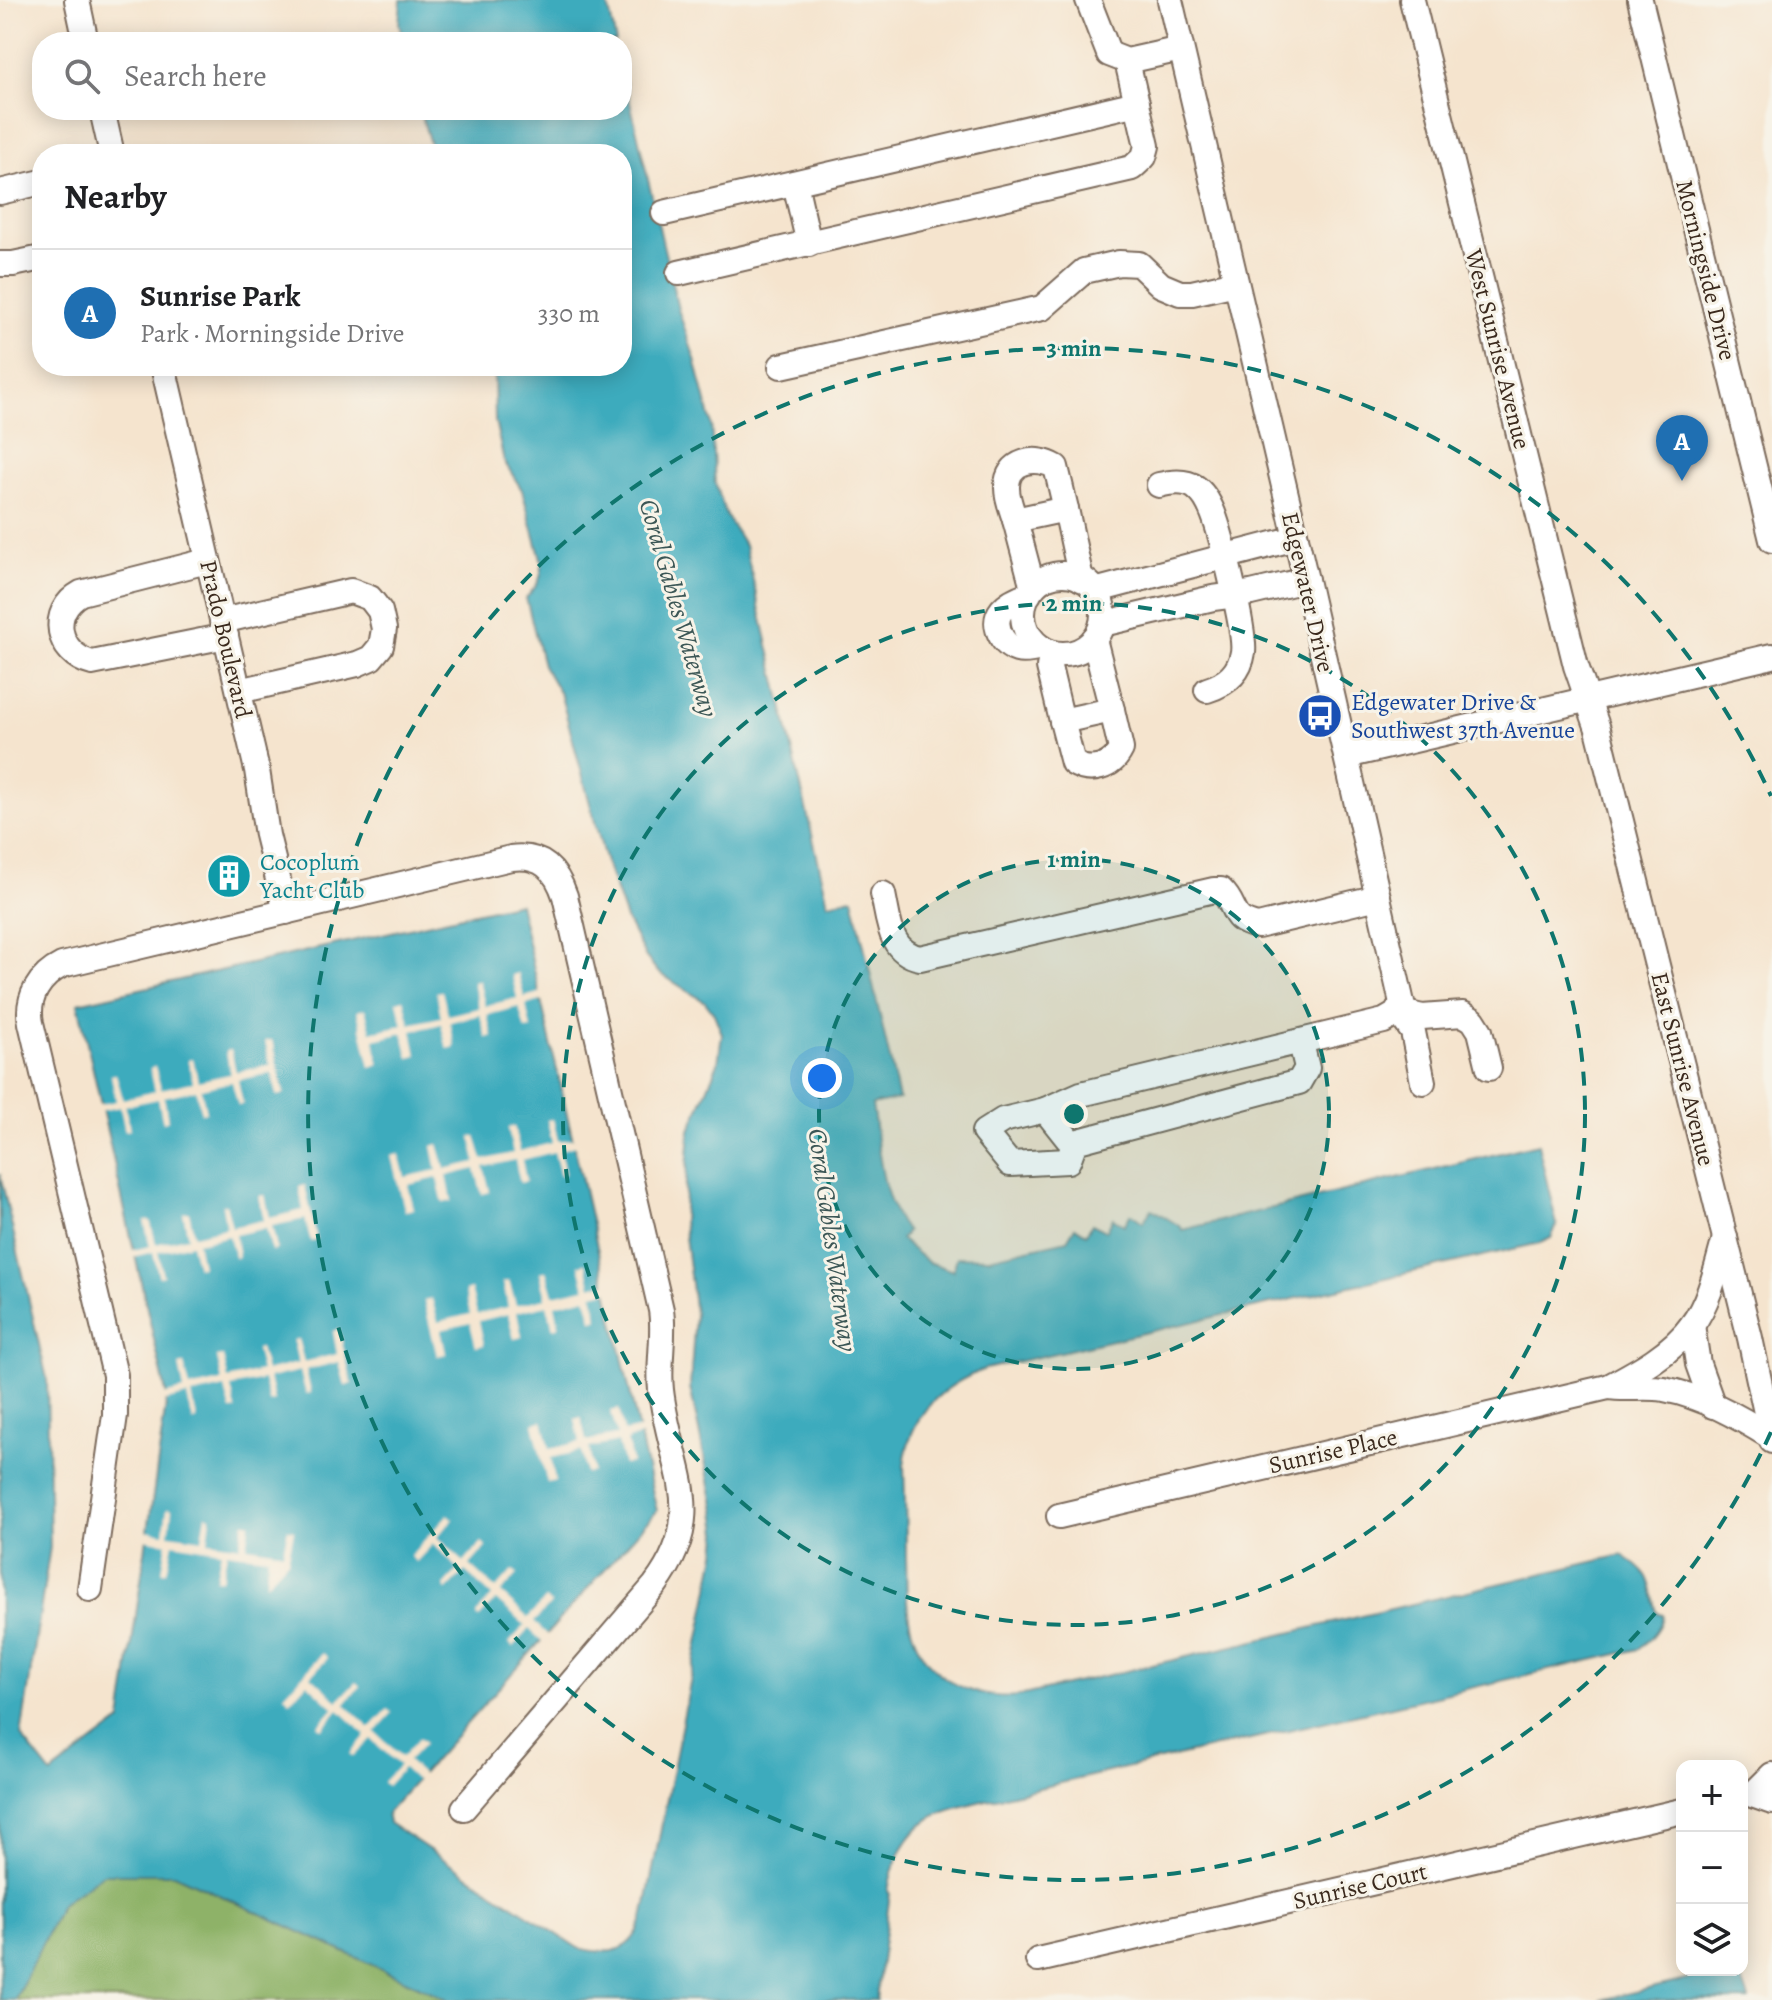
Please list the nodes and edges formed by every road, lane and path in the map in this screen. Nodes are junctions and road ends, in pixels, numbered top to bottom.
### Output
1 (77, 0) edge
2 (1088, 0) edge
3 (1109, 0) edge
4 (1170, 0) edge
5 (1412, 0) edge
6 (1640, 0) edge
7 (1099, 23) junction
8 (84, 32) edge
9 (1181, 49) junction
10 (1127, 61) junction
11 (1137, 103) junction
12 (104, 120) edge
13 (110, 144) edge
14 (795, 183) junction
15 (32, 184) edge
16 (0, 192) edge
17 (664, 213) dead end
18 (809, 244) junction
19 (32, 259) edge
20 (0, 264) edge
21 (679, 273) dead end
22 (1236, 283) junction
23 (781, 366) dead end
24 (165, 376) edge
25 (1159, 485) dead end
26 (1066, 509) junction
27 (1015, 520) junction
28 (1296, 538) junction
29 (1772, 540) edge
30 (1224, 557) junction
31 (207, 561) junction
32 (1306, 580) junction
33 (1088, 585) junction
34 (1031, 591) junction
35 (1233, 595) junction
36 (224, 628) junction
37 (1098, 632) junction
38 (1047, 651) junction
39 (1772, 656) edge
40 (1207, 690) dead end
41 (239, 691) junction
42 (1586, 698) junction
43 (1112, 710) junction
44 (1062, 721) junction
45 (1346, 756) junction
46 (883, 894) dead end
47 (1378, 897) junction
48 (286, 912) junction
49 (1398, 1011) junction
50 (1301, 1043) junction
51 (1205, 1065) junction
52 (1489, 1068) dead end
53 (1423, 1082) dead end
54 (1214, 1104) junction
55 (1045, 1110) junction
56 (1075, 1142) junction
57 (1725, 1238) junction
58 (1692, 1325) junction
59 (1608, 1387) junction
60 (1713, 1406) junction
61 (1772, 1439) edge
62 (1059, 1516) dead end
63 (90, 1589) dead end
64 (1772, 1775) edge
65 (1755, 1798) edge
66 (464, 1808) dead end
67 (1676, 1812) edge
68 (1038, 1960) dead end

1 - 8 street
2 - 7 street
3 - 7 street
4 - 9 street, Edgewater Drive
5 - 42 street, West Sunrise Avenue
6 - 29 street, Morningside Drive
7 - 10 street
9 - 10 street
9 - 22 street, Edgewater Drive
10 - 11 street
11 - 14 street
11 - 18 street
12 - 13 street
14 - 17 street
14 - 18 street
15 - 16 street
18 - 21 street
19 - 20 street
22 - 23 street
22 - 28 street, Edgewater Drive
24 - 31 street, Prado Boulevard
25 - 30 street
26 - 27 street
26 - 27 street
26 - 33 street
27 - 34 street
28 - 30 street
28 - 32 street, Edgewater Drive
30 - 33 street
30 - 35 street
31 - 36 street, Prado Boulevard
31 - 36 street
32 - 35 street
32 - 45 street, Edgewater Drive
33 - 34 street
33 - 37 street
34 - 38 street
35 - 37 street
35 - 40 street
36 - 41 street, Prado Boulevard
36 - 41 street
37 - 38 street
37 - 43 street
38 - 44 street
39 - 42 street
41 - 48 street, Prado Boulevard
42 - 45 street
42 - 57 street, East Sunrise Avenue
43 - 44 street
43 - 44 street
45 - 47 street, Edgewater Drive
46 - 47 street
47 - 49 street, Edgewater Drive
48 - 63 street
48 - 66 street
49 - 50 street
49 - 52 street
49 - 53 street
50 - 51 street
50 - 54 street
51 - 54 street
51 - 55 street
54 - 56 street
55 - 56 street
55 - 56 street
57 - 58 street, Sunrise Place
57 - 61 street, East Sunrise Avenue
58 - 59 street, Sunrise Place
58 - 60 street
59 - 60 street, Sunrise Place
59 - 62 street, Sunrise Place
60 - 61 street, Sunrise Place
64 - 65 street
67 - 68 street, Sunrise Court

